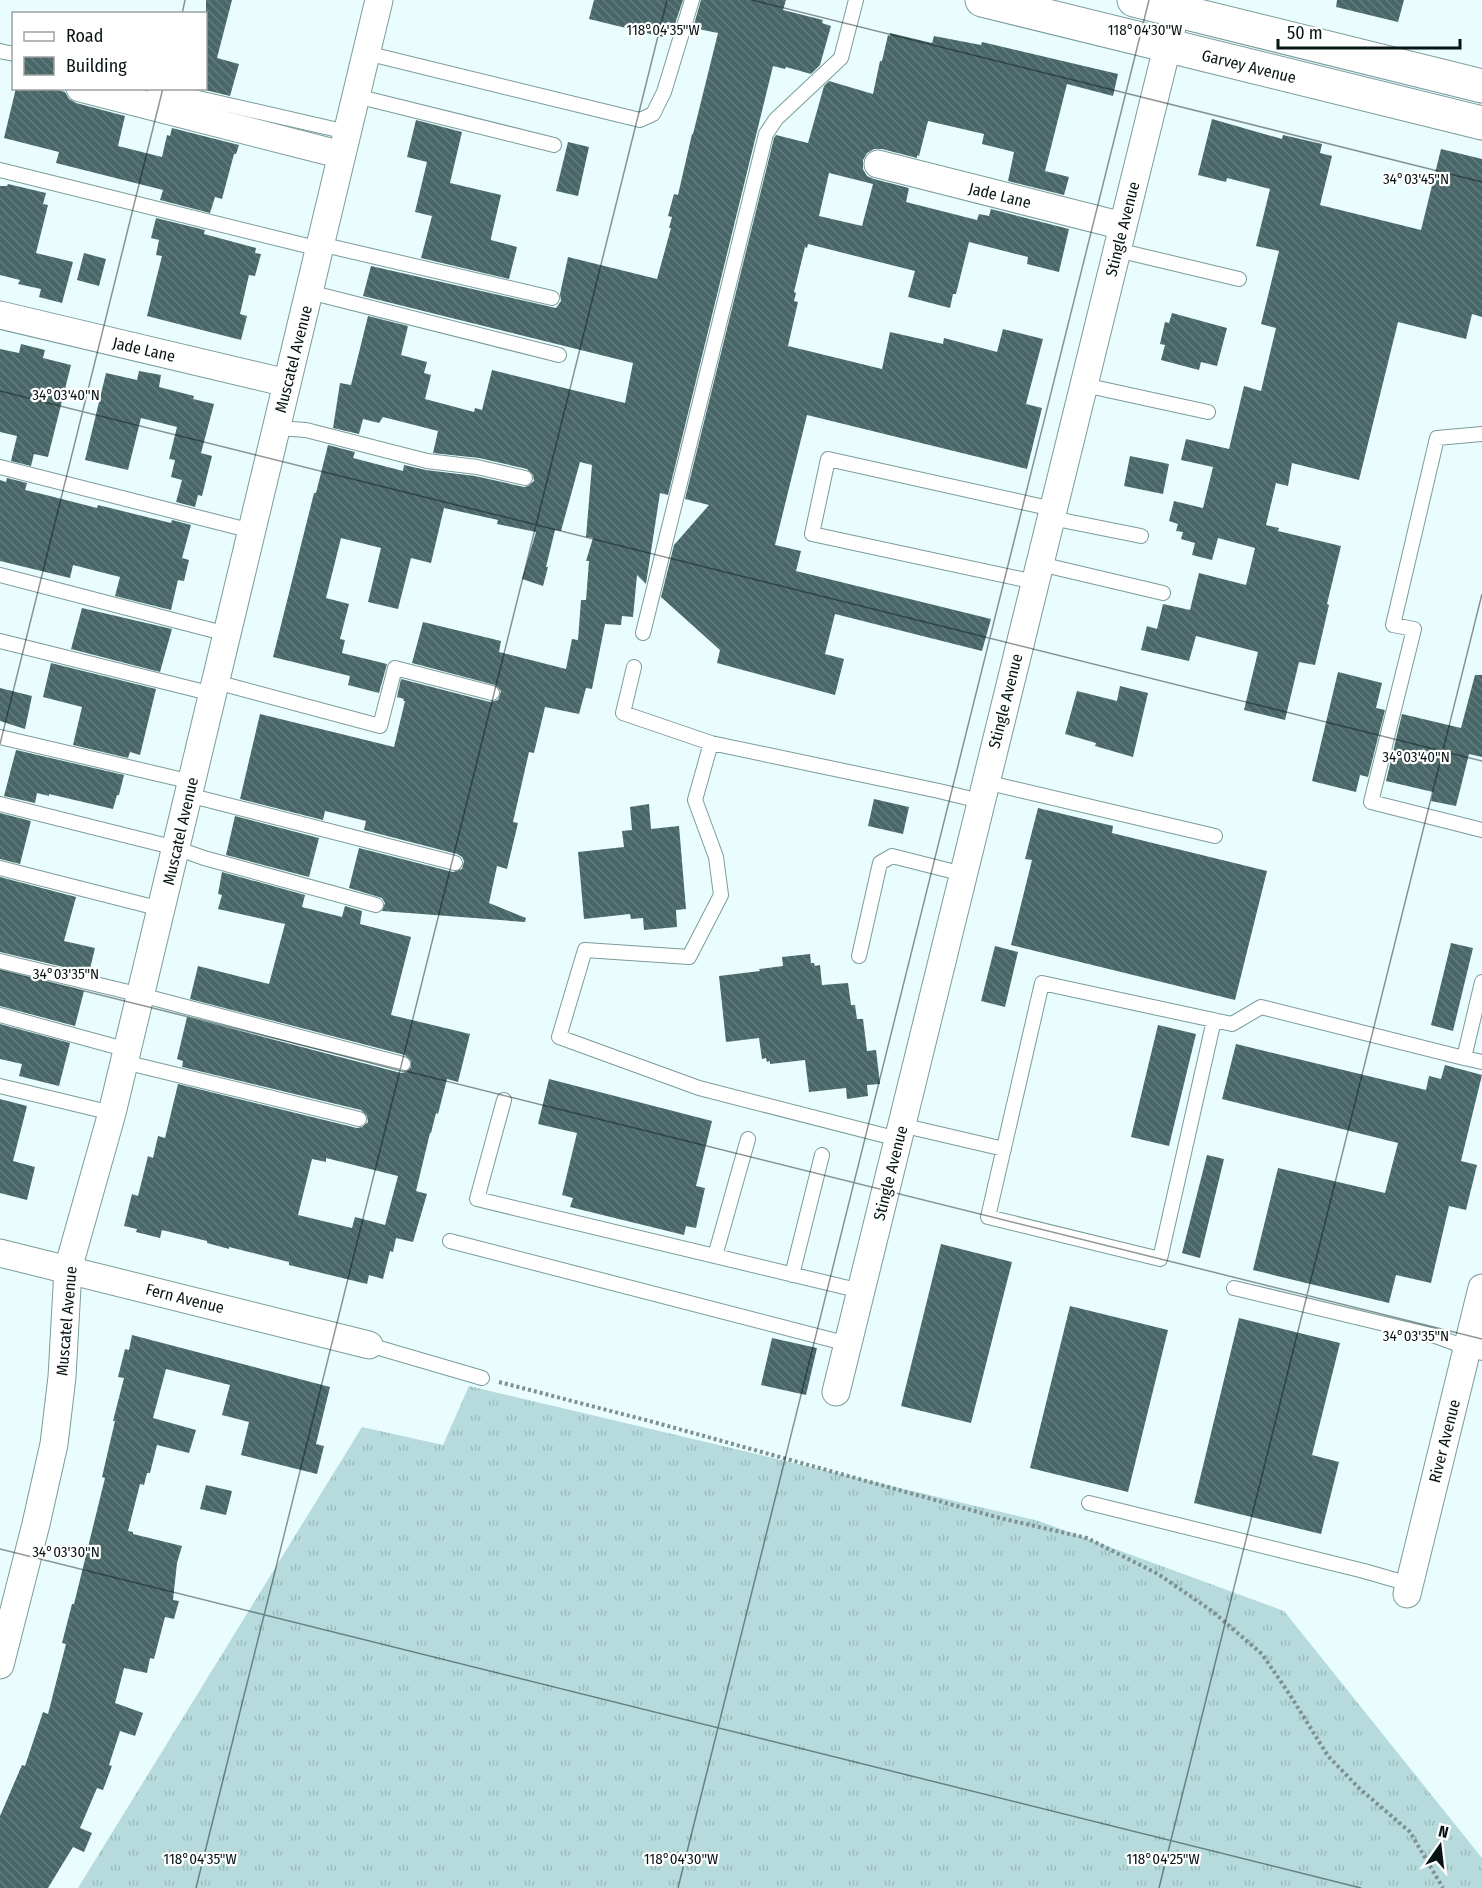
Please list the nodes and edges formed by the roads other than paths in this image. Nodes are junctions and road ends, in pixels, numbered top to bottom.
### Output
1 (379, 0) edge
2 (692, 0) edge
3 (856, 0) edge
4 (982, 0) edge
5 (1134, 0) edge
6 (1176, 10) junction
7 (1167, 45) junction
8 (366, 53) junction
9 (1482, 86) edge
10 (89, 90) edge
11 (161, 90) edge
12 (356, 96) junction
13 (1482, 123) edge
14 (344, 144) junction
15 (554, 145) dead end
16 (878, 164) dead end
17 (0, 170) edge
18 (1120, 238) junction
19 (320, 246) junction
20 (1239, 279) dead end
21 (309, 292) junction
22 (552, 298) dead end
23 (0, 315) edge
24 (559, 355) dead end
25 (287, 382) junction
26 (1084, 384) junction
27 (1208, 412) dead end
28 (276, 428) junction
29 (1482, 434) edge
30 (0, 467) edge
31 (525, 478) dead end
32 (1052, 513) junction
33 (252, 531) junction
34 (1141, 536) dead end
35 (1038, 573) junction
36 (0, 575) edge
37 (1163, 592) dead end
38 (643, 633) dead end
39 (227, 634) junction
40 (0, 641) edge
41 (634, 667) dead end
42 (214, 688) junction
43 (492, 693) dead end
44 (0, 737) edge
45 (711, 743) junction
46 (190, 788) junction
47 (983, 792) junction
48 (0, 804) edge
49 (1482, 830) edge
50 (1215, 836) dead end
51 (176, 848) junction
52 (455, 863) dead end
53 (0, 868) edge
54 (963, 874) junction
55 (376, 905) dead end
56 (161, 909) junction
57 (859, 956) dead end
58 (0, 961) edge
59 (1482, 982) edge
60 (141, 995) junction
61 (0, 1015) edge
62 (1214, 1020) junction
63 (126, 1056) junction
64 (1464, 1058) junction
65 (1482, 1062) edge
66 (403, 1064) dead end
67 (0, 1086) edge
68 (504, 1100) dead end
69 (112, 1113) junction
70 (359, 1119) dead end
71 (900, 1132) junction
72 (748, 1139) dead end
73 (1004, 1149) junction
74 (822, 1155) dead end
75 (450, 1241) dead end
76 (0, 1253) edge
77 (715, 1256) junction
78 (68, 1269) junction
79 (792, 1275) junction
80 (1234, 1288) dead end
81 (1482, 1288) edge
82 (861, 1291) junction
83 (848, 1344) junction
84 (369, 1345) joint
85 (1474, 1351) edge
86 (482, 1378) road end
87 (836, 1392) dead end
88 (1089, 1503) dead end
89 (1408, 1589) joint
90 (0, 1665) edge

1 - 8 street, Muscatel Avenue
2 - 8 lane
3 - 38 lane
4 - 7 main road, Garvey Avenue
5 - 6 main road
6 - 7 street, Stingle Avenue
6 - 9 main road
7 - 13 main road, Garvey Avenue
7 - 18 street, Stingle Avenue
8 - 12 street, Muscatel Avenue
10 - 14 street
11 - 14 lane
12 - 14 street, Muscatel Avenue
12 - 15 lane
14 - 19 street, Muscatel Avenue
16 - 18 street, Jade Lane
17 - 19 lane
18 - 20 lane
18 - 26 street, Stingle Avenue
19 - 21 street, Muscatel Avenue
19 - 22 lane
21 - 24 lane
21 - 25 street, Muscatel Avenue
23 - 25 street, Jade Lane
25 - 28 street, Muscatel Avenue
26 - 27 lane
26 - 32 street, Stingle Avenue
28 - 31 lane
28 - 33 street, Muscatel Avenue
29 - 49 lane
30 - 33 lane
32 - 34 lane
32 - 35 street, Stingle Avenue
32 - 35 lane
33 - 39 street, Muscatel Avenue
35 - 37 lane
35 - 47 street, Stingle Avenue
36 - 39 lane
39 - 42 street, Muscatel Avenue
40 - 42 lane
41 - 45 lane
42 - 43 lane
42 - 46 street, Muscatel Avenue
44 - 46 lane
45 - 47 lane
45 - 71 lane
46 - 51 street, Muscatel Avenue
46 - 52 lane
47 - 50 lane
47 - 54 street, Stingle Avenue
48 - 51 lane
51 - 55 lane
51 - 56 street, Muscatel Avenue
53 - 56 lane
54 - 57 lane
54 - 71 street, Stingle Avenue
56 - 60 street, Muscatel Avenue
58 - 60 lane
59 - 64 lane
60 - 63 street, Muscatel Avenue
60 - 66 lane
61 - 63 lane
62 - 64 lane
62 - 73 lane
62 - 73 lane
63 - 69 street, Muscatel Avenue
63 - 70 lane
64 - 65 lane
67 - 69 lane
68 - 77 lane
69 - 78 street, Muscatel Avenue
71 - 73 lane
71 - 82 street, Stingle Avenue
72 - 77 lane
74 - 79 lane
75 - 83 lane
76 - 78 street, Fern Avenue
77 - 79 lane
78 - 84 street, Fern Avenue
78 - 90 street, Muscatel Avenue
79 - 82 lane
80 - 85 lane
81 - 85 street, River Avenue
82 - 83 street, Stingle Avenue
83 - 87 street, Stingle Avenue
84 - 86 lane
85 - 89 street, River Avenue
88 - 89 lane

